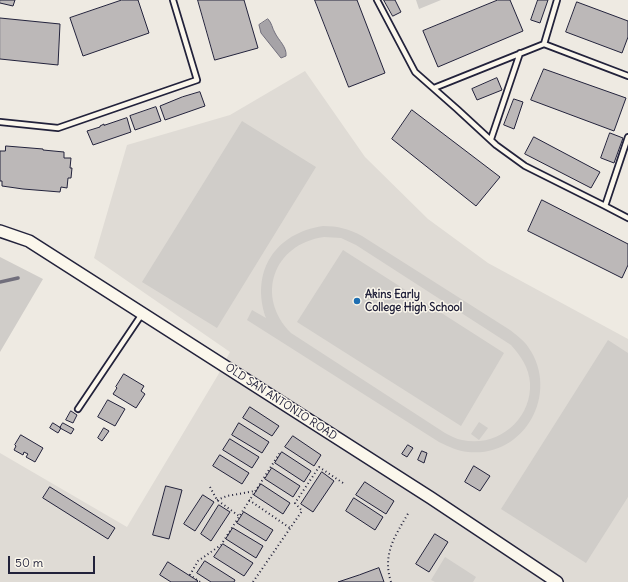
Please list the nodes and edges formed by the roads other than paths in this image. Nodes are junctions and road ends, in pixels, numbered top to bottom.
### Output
1 (173, 0) edge
2 (377, 0) edge
3 (557, 0) edge
4 (544, 44) junction
5 (520, 53) junction
6 (628, 76) edge
7 (434, 88) junction
8 (0, 122) edge
9 (628, 137) edge
10 (491, 139) junction
11 (605, 206) junction
12 (628, 218) edge
13 (0, 231) edge
14 (142, 314) junction
15 (78, 409) dead end
16 (557, 582) edge

1 - 8 lane
2 - 7 lane
3 - 4 lane
4 - 5 lane
4 - 6 lane
5 - 7 lane
5 - 10 lane
7 - 10 lane
9 - 11 lane
10 - 11 lane
11 - 12 lane
13 - 14 street, OLD SAN ANTONIO ROAD
14 - 15 lane
14 - 16 street, OLD SAN ANTONIO ROAD

